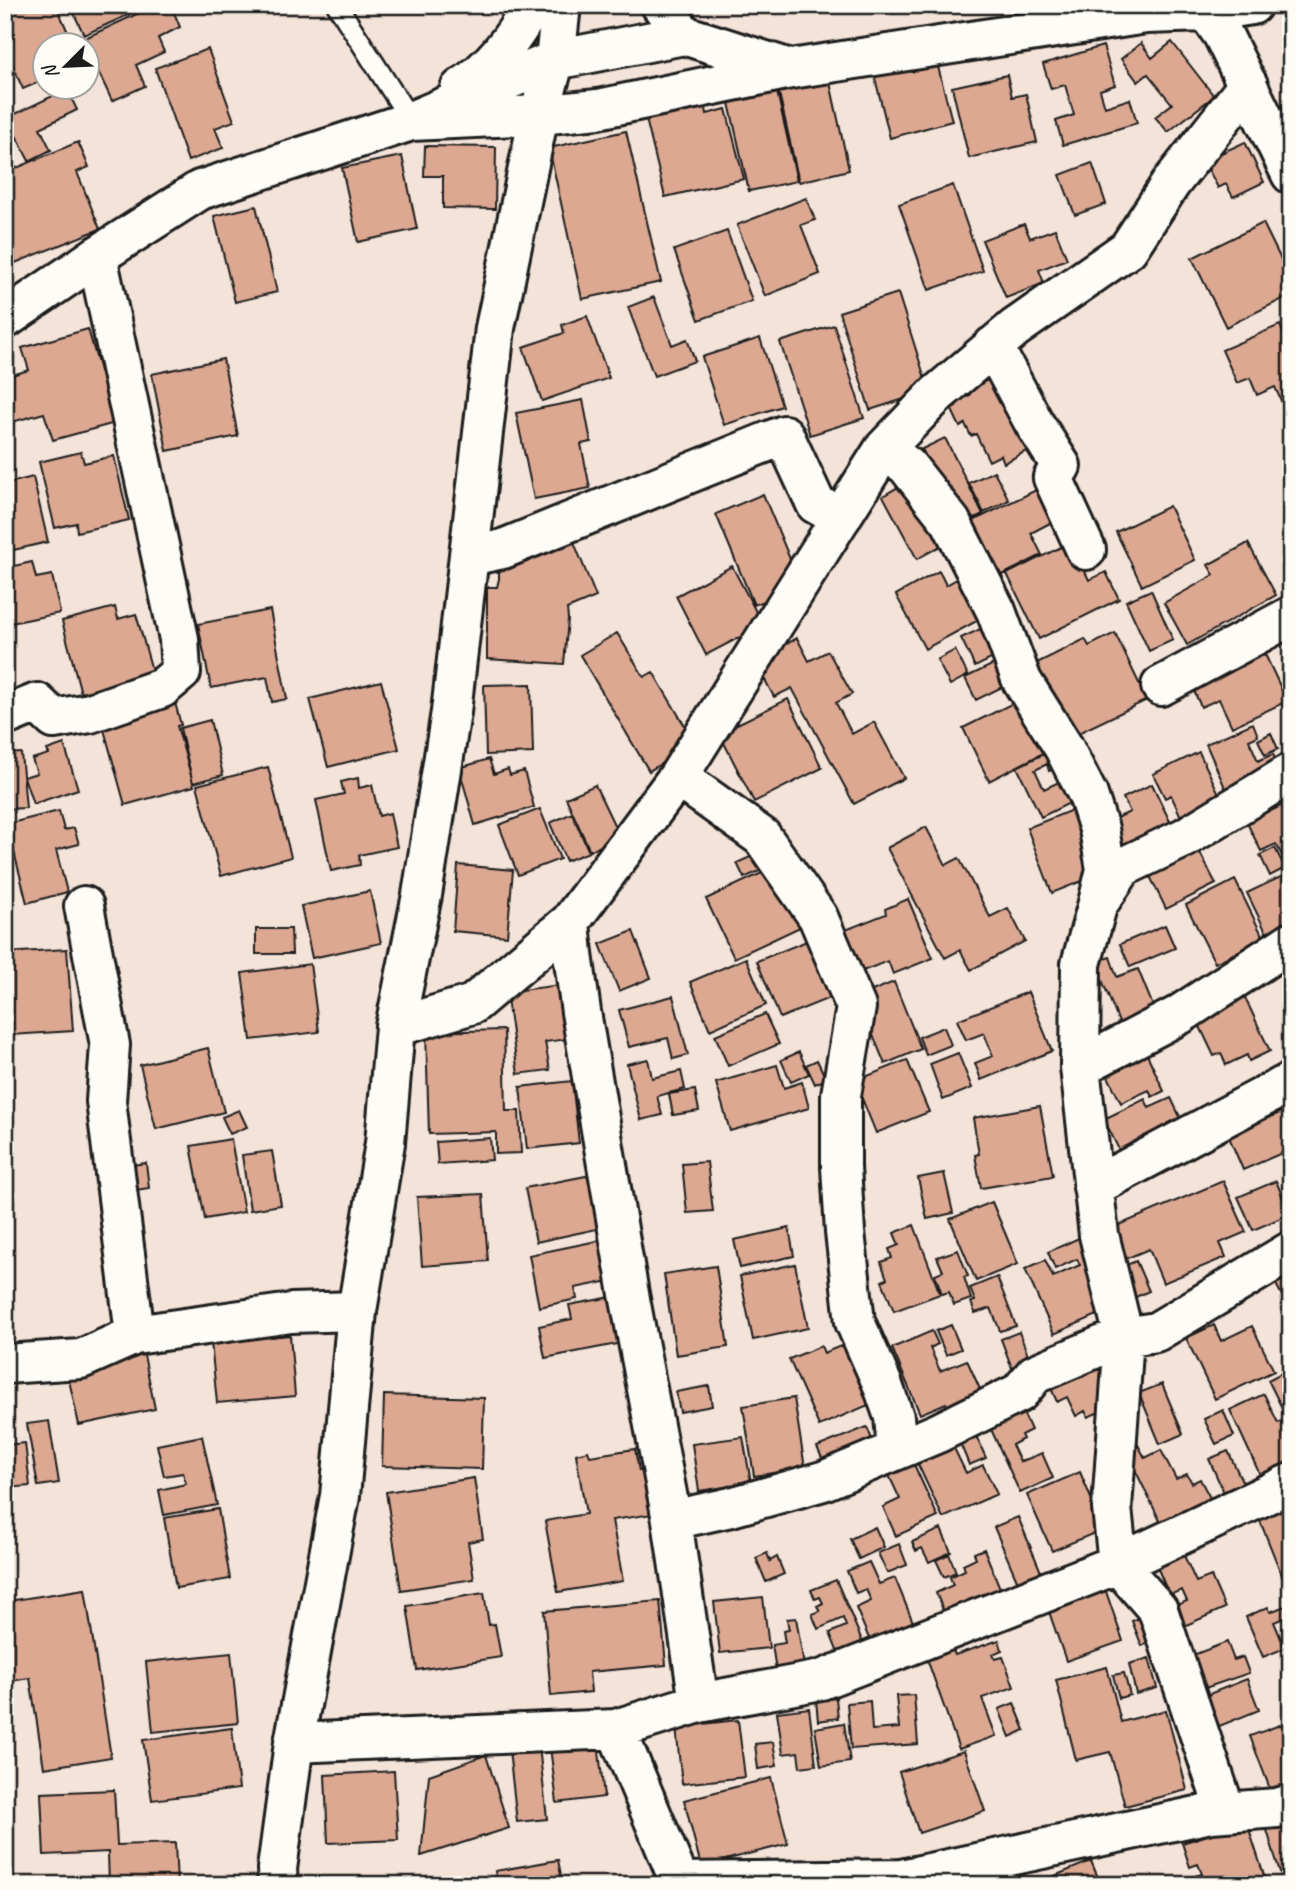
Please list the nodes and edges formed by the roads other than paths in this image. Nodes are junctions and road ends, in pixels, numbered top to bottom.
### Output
1 (337, 5) edge
2 (532, 5) edge
3 (561, 5) edge
4 (661, 5) edge
5 (1252, 5) edge
6 (1208, 8) edge
7 (684, 35) junction
8 (555, 60) junction
9 (791, 69) junction
10 (1248, 85) junction
11 (539, 115) junction
12 (411, 121) junction
13 (1291, 174) edge
14 (97, 256) junction
15 (5, 319) edge
16 (993, 346) junction
17 (884, 449) junction
18 (841, 518) junction
19 (1086, 550) dead end
20 (470, 555) junction
21 (1291, 616) edge
22 (1161, 687) dead end
23 (5, 716) edge
24 (1291, 773) edge
25 (678, 777) junction
26 (1098, 903) junction
27 (83, 906) dead end
28 (570, 922) junction
29 (1291, 942) edge
30 (395, 1027) junction
31 (1080, 1067) junction
32 (1291, 1082) edge
33 (1093, 1187) junction
34 (1291, 1251) edge
35 (357, 1311) junction
36 (135, 1335) junction
37 (1124, 1338) junction
38 (5, 1364) edge
39 (897, 1449) junction
40 (1291, 1483) edge
41 (671, 1520) junction
42 (1118, 1564) junction
43 (699, 1703) junction
44 (616, 1729) junction
45 (294, 1743) junction
46 (1291, 1804) edge
47 (1212, 1813) junction
48 (680, 1883) edge
49 (278, 1885) edge

1 - 12 lane
2 - 12 street
3 - 8 street
4 - 7 street
5 - 6 street
6 - 9 street
6 - 10 street
7 - 8 street
7 - 9 street
8 - 11 street
8 - 12 street
9 - 11 street
10 - 13 street
10 - 16 street
11 - 12 street
11 - 20 street
12 - 14 street
14 - 15 street
14 - 23 street
16 - 17 street
16 - 19 street
17 - 18 street
17 - 26 street
18 - 20 street
18 - 25 street
20 - 30 street
21 - 22 street
24 - 26 street
25 - 28 street
25 - 39 street
26 - 31 street
27 - 36 street
28 - 30 street
28 - 41 street
29 - 31 street
30 - 35 street
31 - 33 street
32 - 33 street
33 - 37 street
34 - 37 street
35 - 36 street
35 - 45 street
36 - 38 street
37 - 39 street
37 - 42 street
39 - 41 street
40 - 42 street
41 - 43 street
42 - 43 street
42 - 47 street
43 - 44 street
44 - 45 street
44 - 48 street
45 - 49 street
46 - 47 street
47 - 48 street

